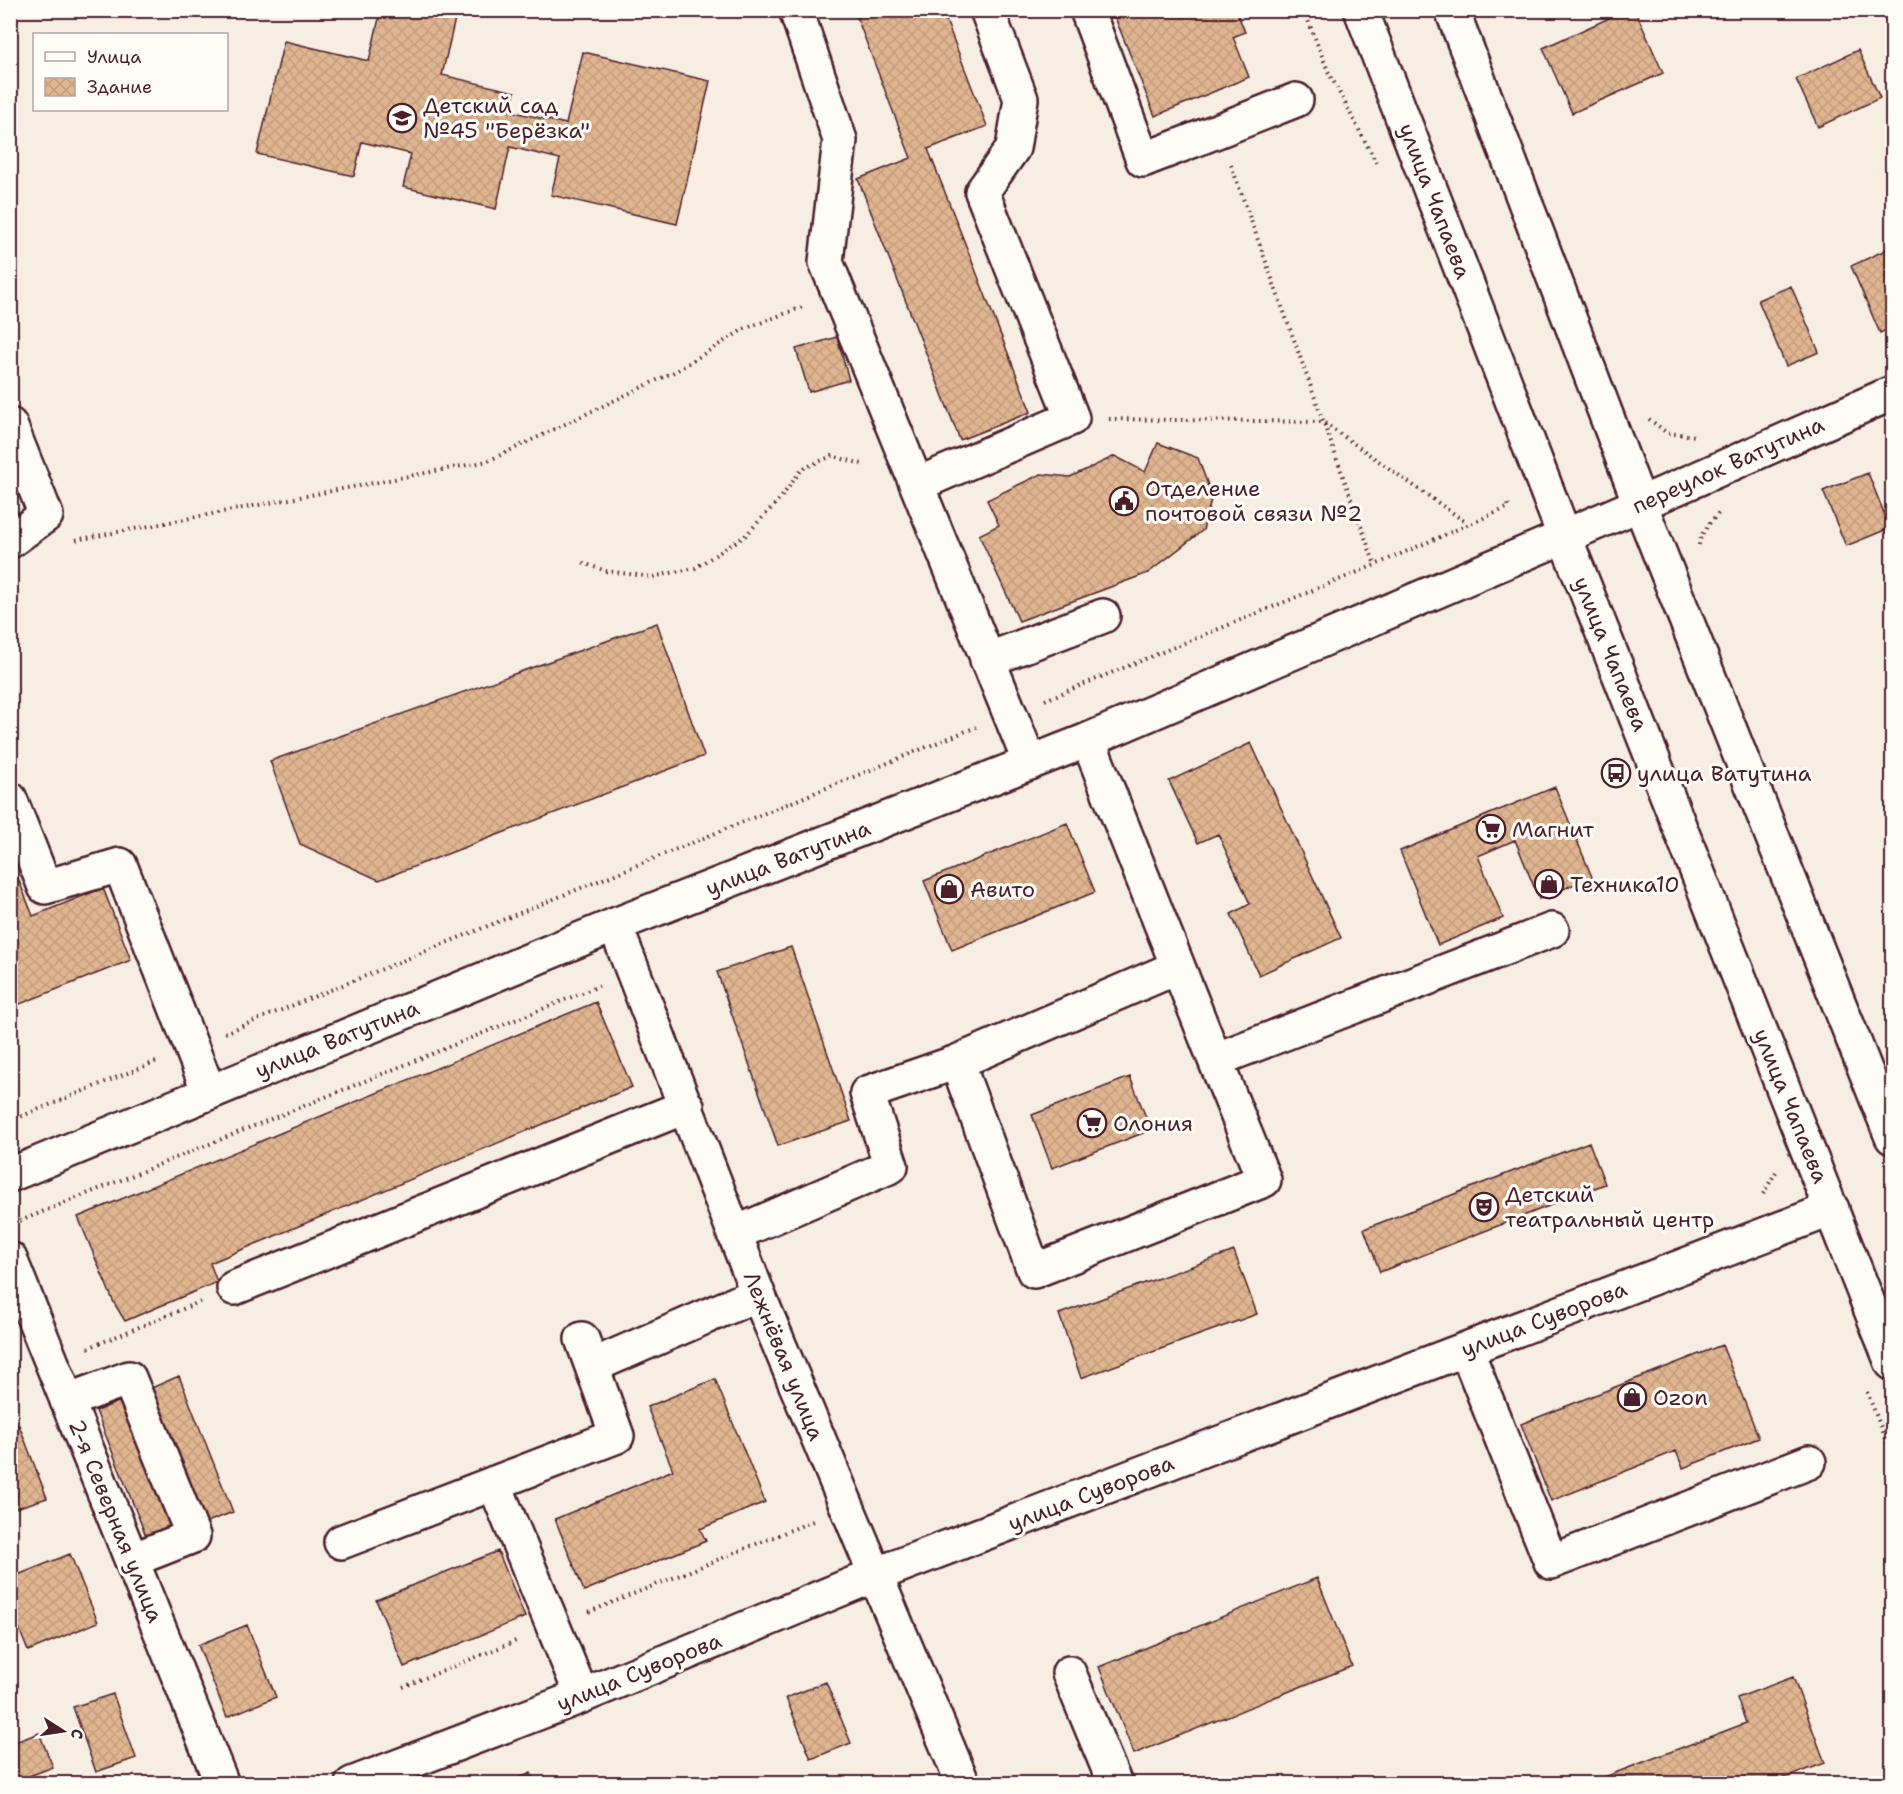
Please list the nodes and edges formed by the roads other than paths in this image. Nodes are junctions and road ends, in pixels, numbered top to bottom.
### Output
1 (796, 10) edge
2 (987, 10) edge
3 (1087, 10) edge
4 (1360, 10) edge
5 (1452, 10) edge
6 (1296, 100) dead end
7 (1893, 393) edge
8 (10, 425) edge
9 (918, 484) junction
10 (1640, 504) junction
11 (1564, 535) junction
12 (10, 541) edge
13 (1102, 616) dead end
14 (987, 660) junction
15 (1088, 741) junction
16 (1030, 763) junction
17 (10, 799) edge
18 (615, 925) junction
19 (1552, 930) dead end
20 (1178, 967) junction
21 (1215, 1059) junction
22 (957, 1062) junction
23 (209, 1092) junction
24 (687, 1106) junction
25 (1893, 1137) edge
26 (10, 1175) edge
27 (1832, 1209) junction
28 (734, 1234) junction
29 (10, 1259) edge
30 (234, 1288) road end
31 (758, 1294) junction
32 (1466, 1349) junction
33 (1893, 1363) edge
34 (67, 1401) junction
35 (1809, 1462) dead end
36 (494, 1483) junction
37 (341, 1542) dead end
38 (132, 1560) junction
39 (875, 1575) junction
40 (1070, 1673) dead end
41 (582, 1696) junction
42 (222, 1784) edge
43 (352, 1784) edge
44 (963, 1784) edge
45 (1115, 1784) edge

1 - 9 main road
2 - 9 main road
3 - 6 main road
4 - 11 main road, улица Чапаева
5 - 10 main road
7 - 10 main road, переулок Ватутина
8 - 12 main road
9 - 14 main road
10 - 11 main road, переулок Ватутина
10 - 25 main road
11 - 15 main road, улица Ватутина
11 - 27 main road, улица Чапаева
13 - 14 main road
14 - 16 main road
15 - 16 main road, улица Ватутина
15 - 20 main road
16 - 18 main road, улица Ватутина
17 - 23 main road
18 - 23 main road, улица Ватутина
18 - 24 main road, Лежнёвая улица
19 - 21 main road
20 - 21 main road
20 - 22 main road
21 - 22 main road
22 - 28 main road
23 - 26 main road, улица Ватутина
24 - 28 main road, Лежнёвая улица
24 - 30 main road
27 - 32 main road, улица Суворова
27 - 33 main road, улица Чапаева
28 - 31 main road, Лежнёвая улица
29 - 34 main road, 2-я Северная улица
31 - 36 main road
31 - 39 main road, Лежнёвая улица
32 - 35 main road
32 - 39 main road, улица Суворова
34 - 38 main road, 2-я Северная улица
34 - 38 main road
36 - 37 main road
36 - 41 main road
38 - 42 main road, 2-я Северная улица
39 - 41 main road, улица Суворова
39 - 44 main road, Лежнёвая улица
40 - 45 main road
41 - 43 main road, улица Суворова

